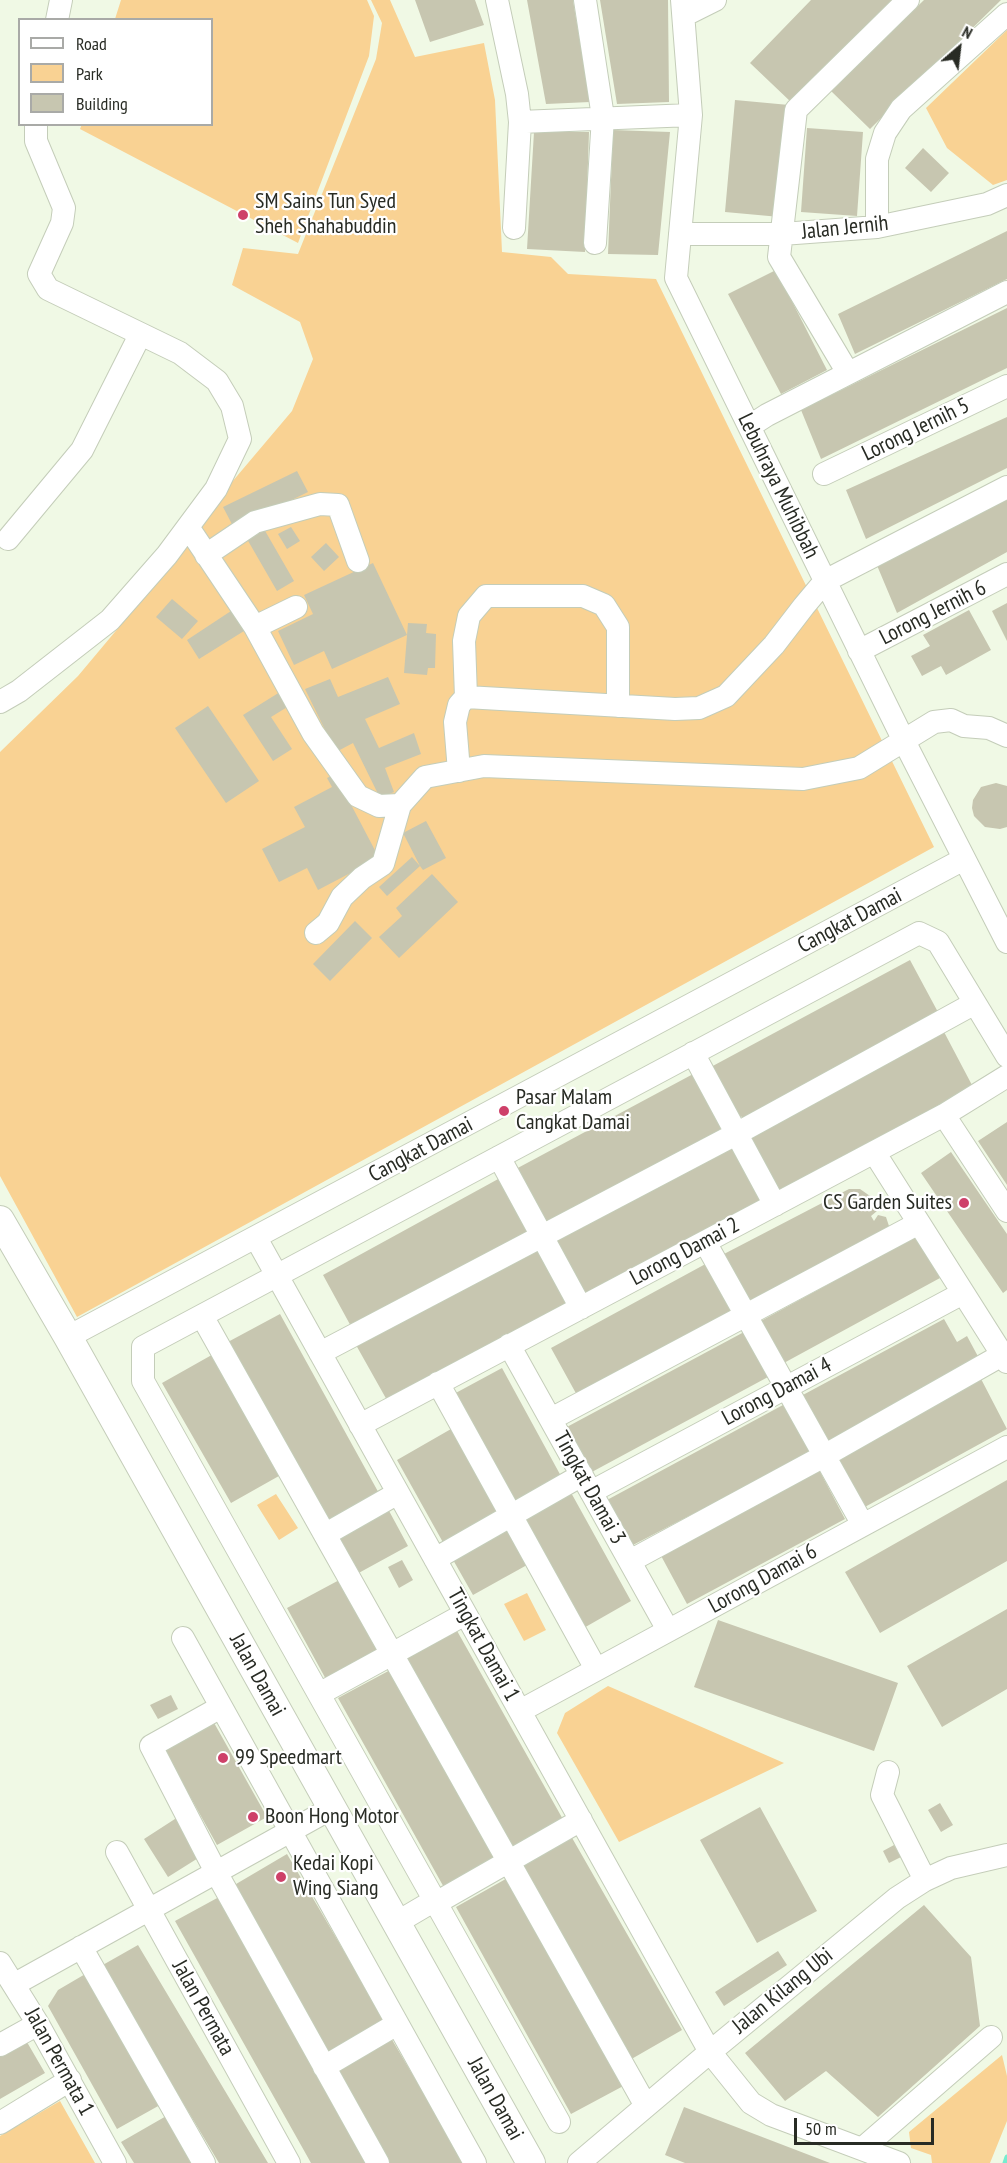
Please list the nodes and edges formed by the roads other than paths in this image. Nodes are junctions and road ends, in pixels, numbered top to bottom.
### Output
1 (61, 0) edge
2 (498, 0) edge
3 (585, 0) edge
4 (715, 0) edge
5 (908, 0) edge
6 (683, 8) edge
7 (1007, 14) edge
8 (57, 18) edge
9 (691, 115) junction
10 (603, 117) junction
11 (519, 122) junction
12 (36, 126) edge
13 (1007, 195) edge
14 (877, 227) junction
15 (514, 228) dead end
16 (680, 234) junction
17 (782, 234) junction
18 (595, 243) dead end
19 (1007, 292) edge
20 (140, 335) junction
21 (848, 373) junction
22 (1007, 386) edge
23 (750, 426) junction
24 (824, 474) dead end
25 (1007, 487) edge
26 (188, 527) junction
27 (8, 538) dead end
28 (206, 555) junction
29 (358, 561) dead end
30 (1007, 574) edge
31 (825, 581) junction
32 (296, 607) dead end
33 (255, 627) junction
34 (859, 651) junction
35 (466, 697) junction
36 (0, 702) edge
37 (618, 706) junction
38 (1007, 736) edge
39 (903, 739) junction
40 (459, 771) junction
41 (400, 805) junction
42 (964, 859) junction
43 (316, 933) dead end
44 (1007, 942) edge
45 (975, 1003) junction
46 (693, 1053) junction
47 (1007, 1056) edge
48 (1007, 1076) edge
49 (944, 1115) junction
50 (736, 1134) junction
51 (874, 1152) junction
52 (499, 1157) junction
53 (775, 1204) junction
54 (1007, 1211) edge
55 (0, 1220) edge
56 (919, 1223) junction
57 (542, 1237) junction
58 (256, 1238) junction
59 (705, 1242) junction
60 (277, 1275) junction
61 (963, 1293) junction
62 (581, 1308) junction
63 (746, 1315) junction
64 (202, 1316) junction
65 (68, 1337) junction
66 (509, 1345) junction
67 (143, 1347) joint
68 (320, 1353) junction
69 (1005, 1359) edge
70 (438, 1383) junction
71 (786, 1388) junction
72 (550, 1419) junction
73 (360, 1425) junction
74 (1007, 1447) edge
75 (824, 1456) junction
76 (586, 1483) junction
77 (398, 1492) junction
78 (511, 1516) junction
79 (863, 1525) junction
80 (326, 1534) junction
81 (435, 1559) junction
82 (630, 1562) junction
83 (465, 1614) junction
84 (668, 1630) junction
85 (183, 1638) dead end
86 (393, 1653) junction
87 (596, 1669) junction
88 (319, 1694) junction
89 (220, 1707) junction
90 (520, 1711) junction
91 (888, 1772) dead end
92 (332, 1808) junction
93 (581, 1820) junction
94 (290, 1831) junction
95 (117, 1852) dead end
96 (1007, 1855) edge
97 (510, 1861) junction
98 (216, 1872) junction
99 (925, 1880) junction
100 (435, 1901) junction
101 (148, 1910) junction
102 (396, 1923) junction
103 (81, 1947) junction
104 (0, 1963) edge
105 (15, 1984) junction
106 (38, 2024) junction
107 (398, 2024) junction
108 (991, 2037) dead end
109 (0, 2045) edge
110 (710, 2052) junction
111 (324, 2067) junction
112 (70, 2080) junction
113 (646, 2106) junction
114 (559, 2122) dead end
115 (0, 2123) edge
116 (863, 2148) junction
117 (115, 2163) edge
118 (204, 2163) edge
119 (289, 2163) edge
120 (378, 2163) edge
121 (475, 2163) edge
122 (531, 2163) edge
123 (579, 2163) edge
124 (899, 2163) edge

1 - 8 street
2 - 11 street
3 - 10 street
4 - 6 street
5 - 17 street
6 - 9 street, Lebuhraya Muhibbah
7 - 14 street
9 - 10 street
9 - 16 street, Lebuhraya Muhibbah
10 - 11 street
10 - 18 street
11 - 15 street
12 - 20 street
13 - 14 street, Jalan Jernih
14 - 17 street, Jalan Jernih
16 - 17 street, Jalan Jernih
16 - 23 street, Lebuhraya Muhibbah
17 - 21 street
19 - 21 street
20 - 26 street
20 - 27 street
21 - 23 street
22 - 24 street, Lorong Jernih 5
23 - 31 street, Lebuhraya Muhibbah
25 - 31 street
26 - 28 street
26 - 36 street
28 - 29 street
28 - 33 street
30 - 34 street, Lorong Jernih 6
31 - 34 street, Lebuhraya Muhibbah
31 - 37 street
32 - 33 street
33 - 41 street
34 - 39 street, Lebuhraya Muhibbah
35 - 37 street
35 - 37 street
35 - 40 street
38 - 39 street
39 - 40 street
39 - 42 street, Lebuhraya Muhibbah
40 - 41 street
41 - 43 street
42 - 44 street, Lebuhraya Muhibbah
42 - 58 street, Cangkat Damai
45 - 46 street, Cangkat Damai
45 - 47 street
45 - 50 street
46 - 50 street
46 - 52 street, Cangkat Damai
48 - 49 street, Lorong Damai 2
49 - 51 street, Lorong Damai 2
49 - 54 street
50 - 53 street
50 - 57 street
51 - 53 street, Lorong Damai 2
51 - 56 street
52 - 57 street
52 - 60 street, Cangkat Damai
53 - 59 street, Lorong Damai 2
55 - 65 main road, Jalan Damai
56 - 61 street
56 - 63 street
57 - 62 street
57 - 68 street
58 - 60 street, Tingkat Damai 1
58 - 65 street, Cangkat Damai
59 - 62 street, Lorong Damai 2
59 - 63 street
60 - 64 street, Cangkat Damai
60 - 68 street, Tingkat Damai 1
61 - 69 street
61 - 71 street, Lorong Damai 4
62 - 66 street, Lorong Damai 2
63 - 71 street
63 - 72 street
64 - 67 street, Cangkat Damai
64 - 80 street
65 - 92 main road, Jalan Damai
66 - 70 street, Lorong Damai 2
66 - 72 street, Tingkat Damai 3
67 - 88 street, Jalan Damai
68 - 73 street, Tingkat Damai 1
69 - 75 street
70 - 73 street, Lorong Damai 2
70 - 78 street
71 - 75 street
71 - 76 street, Lorong Damai 4
72 - 76 street, Tingkat Damai 3
73 - 77 street, Tingkat Damai 1
74 - 79 street, Lorong Damai 6
75 - 79 street
75 - 82 street
76 - 78 street, Lorong Damai 4
76 - 82 street, Tingkat Damai 3
77 - 80 street
77 - 81 street, Tingkat Damai 1
78 - 81 street, Lorong Damai 4
78 - 87 street
79 - 84 street, Lorong Damai 6
80 - 86 street
81 - 83 street, Tingkat Damai 1
82 - 84 street, Tingkat Damai 3
83 - 86 street
83 - 90 street, Tingkat Damai 1
84 - 87 street, Lorong Damai 6
85 - 89 street
86 - 88 street
86 - 97 street
87 - 90 street, Lorong Damai 6
88 - 100 street, Jalan Damai
89 - 94 street
89 - 98 street
90 - 93 street, Tingkat Damai 1
91 - 99 street
92 - 94 street
92 - 102 main road, Jalan Damai
93 - 97 street
93 - 110 street, Tingkat Damai 1
94 - 98 street
94 - 107 street
95 - 101 street, Jalan Permata
96 - 99 street, Jalan Kilang Ubi
97 - 100 street
97 - 113 street
98 - 101 street
98 - 111 street
99 - 110 street, Jalan Kilang Ubi
100 - 102 street
100 - 114 street, Jalan Damai
101 - 103 street
101 - 119 street, Jalan Permata
102 - 122 main road, Jalan Damai
103 - 105 street
103 - 118 street
104 - 105 street, Jalan Permata 1
105 - 106 street, Jalan Permata 1
106 - 109 street
106 - 112 street, Jalan Permata 1
107 - 111 street
107 - 121 street
108 - 116 street
110 - 113 street, Jalan Kilang Ubi
110 - 116 street, Tingkat Damai 1
111 - 120 street
112 - 115 street
112 - 117 street, Jalan Permata 1
113 - 123 street, Jalan Kilang Ubi
116 - 124 street, Tingkat Damai 1

